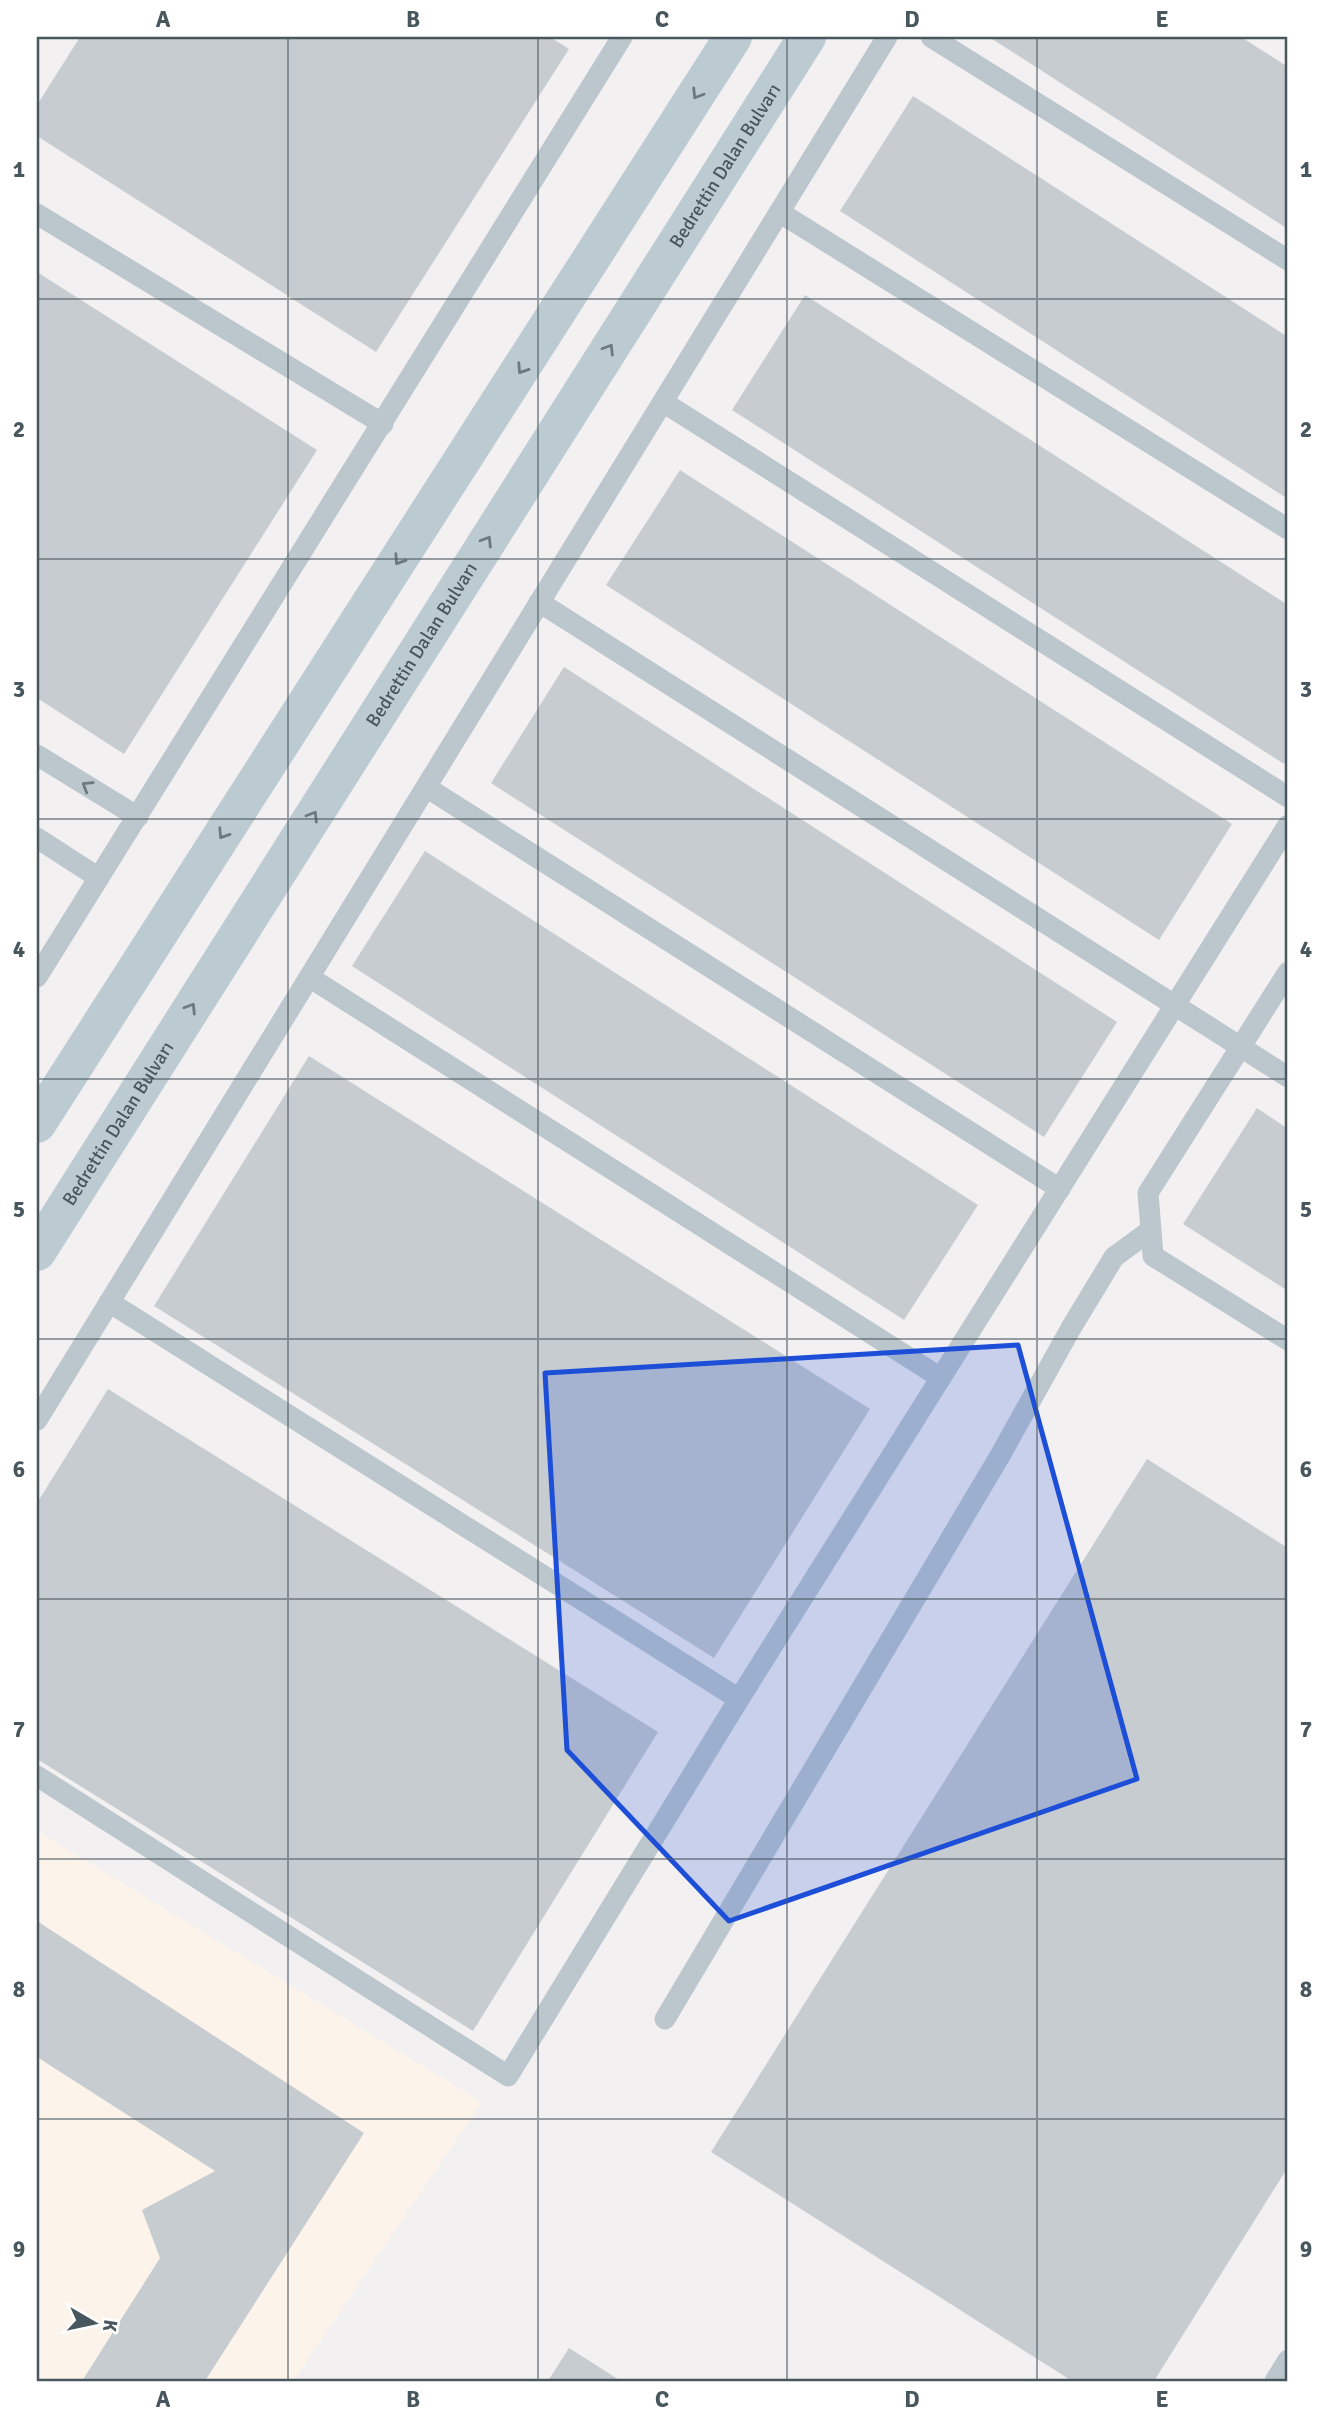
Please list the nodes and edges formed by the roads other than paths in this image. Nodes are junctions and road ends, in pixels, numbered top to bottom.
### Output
1 (622, 37) edge
2 (733, 37) edge
3 (807, 37) edge
4 (887, 37) edge
5 (931, 37) edge
6 (779, 212) junction
7 (37, 214) edge
8 (1288, 260) edge
9 (663, 402) junction
10 (383, 424) junction
11 (1288, 529) edge
12 (539, 602) junction
13 (37, 755) edge
14 (426, 787) junction
15 (1288, 797) edge
16 (138, 817) junction
17 (1288, 825) edge
18 (37, 838) edge
19 (99, 878) junction
20 (1288, 972) edge
21 (37, 977) edge
22 (309, 977) junction
23 (1176, 1004) junction
24 (1240, 1047) junction
25 (1288, 1077) edge
26 (37, 1124) edge
27 (1060, 1189) junction
28 (1151, 1230) junction
29 (37, 1252) edge
30 (109, 1302) junction
31 (1288, 1340) edge
32 (942, 1378) junction
33 (37, 1420) edge
34 (739, 1699) junction
35 (37, 1776) edge
36 (665, 2019) dead end
37 (1288, 2360) edge
38 (1275, 2381) edge

1 - 10 lane
2 -> 26 main road
29 -> 3 main road, Bedrettin Dalan Bulvarı
4 - 6 lane
5 - 8 lane
6 - 9 lane
6 - 11 lane
7 - 10 lane
9 - 12 lane
9 - 15 lane
10 - 16 lane
12 - 14 lane
12 - 23 lane
16 -> 13 lane
14 - 22 lane
14 - 27 lane
16 - 19 lane
17 - 23 lane
18 - 19 lane
19 - 21 lane
20 - 24 lane
22 - 30 lane
22 - 32 lane
23 - 24 lane
23 - 27 lane
24 - 25 lane
24 - 28 lane
27 - 32 lane
28 - 31 lane
28 - 36 lane
30 - 33 lane
30 - 34 lane
32 - 34 lane
34 - 35 lane
37 - 38 lane

